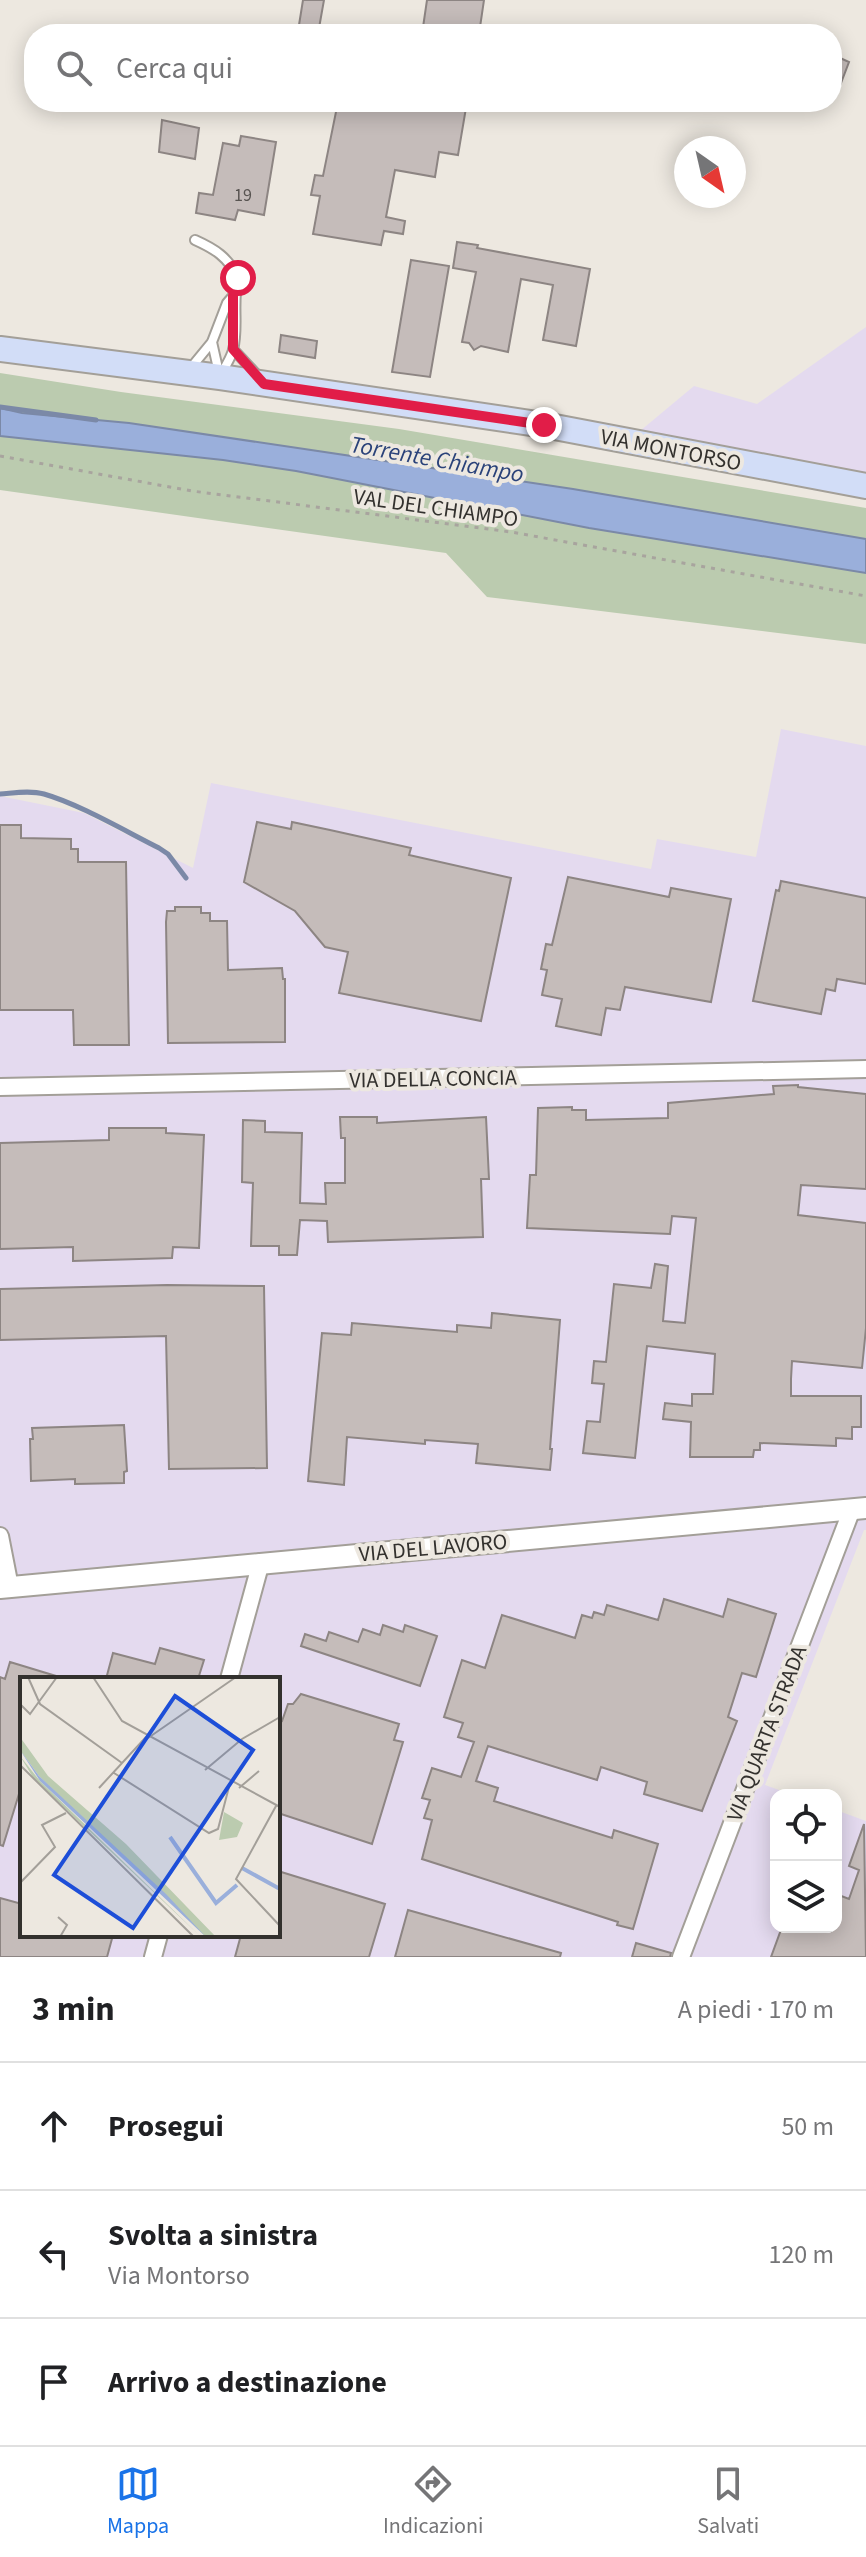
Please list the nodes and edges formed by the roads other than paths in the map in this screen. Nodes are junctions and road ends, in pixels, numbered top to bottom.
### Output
1 (195, 240) dead end
2 (233, 296) junction
3 (212, 342) junction
4 (0, 349) edge
5 (233, 349) junction
6 (186, 374) junction
7 (220, 377) junction
8 (264, 384) junction
9 (866, 486) edge
10 (866, 1069) edge
11 (0, 1087) edge
12 (859, 1509) edge
13 (0, 1536) edge
14 (261, 1562) junction
15 (5, 1587) edge
16 (230, 1677) edge
17 (158, 1937) edge
18 (153, 1957) edge
19 (681, 1957) edge

1 - 2 lane
2 - 3 lane
2 - 5 lane
3 - 6 lane
3 - 7 lane
4 - 6 main road, VIA MONTORSO
5 - 7 lane
5 - 8 lane
6 - 7 main road, VIA MONTORSO
7 - 8 main road, VIA MONTORSO
8 - 9 main road, VIA MONTORSO
10 - 11 street, VIA DELLA CONCIA
12 - 14 street, VIA DEL LAVORO
12 - 19 street, VIA QUARTA STRADA
13 - 15 street
14 - 15 street, VIA DEL LAVORO
14 - 16 street
17 - 18 street

